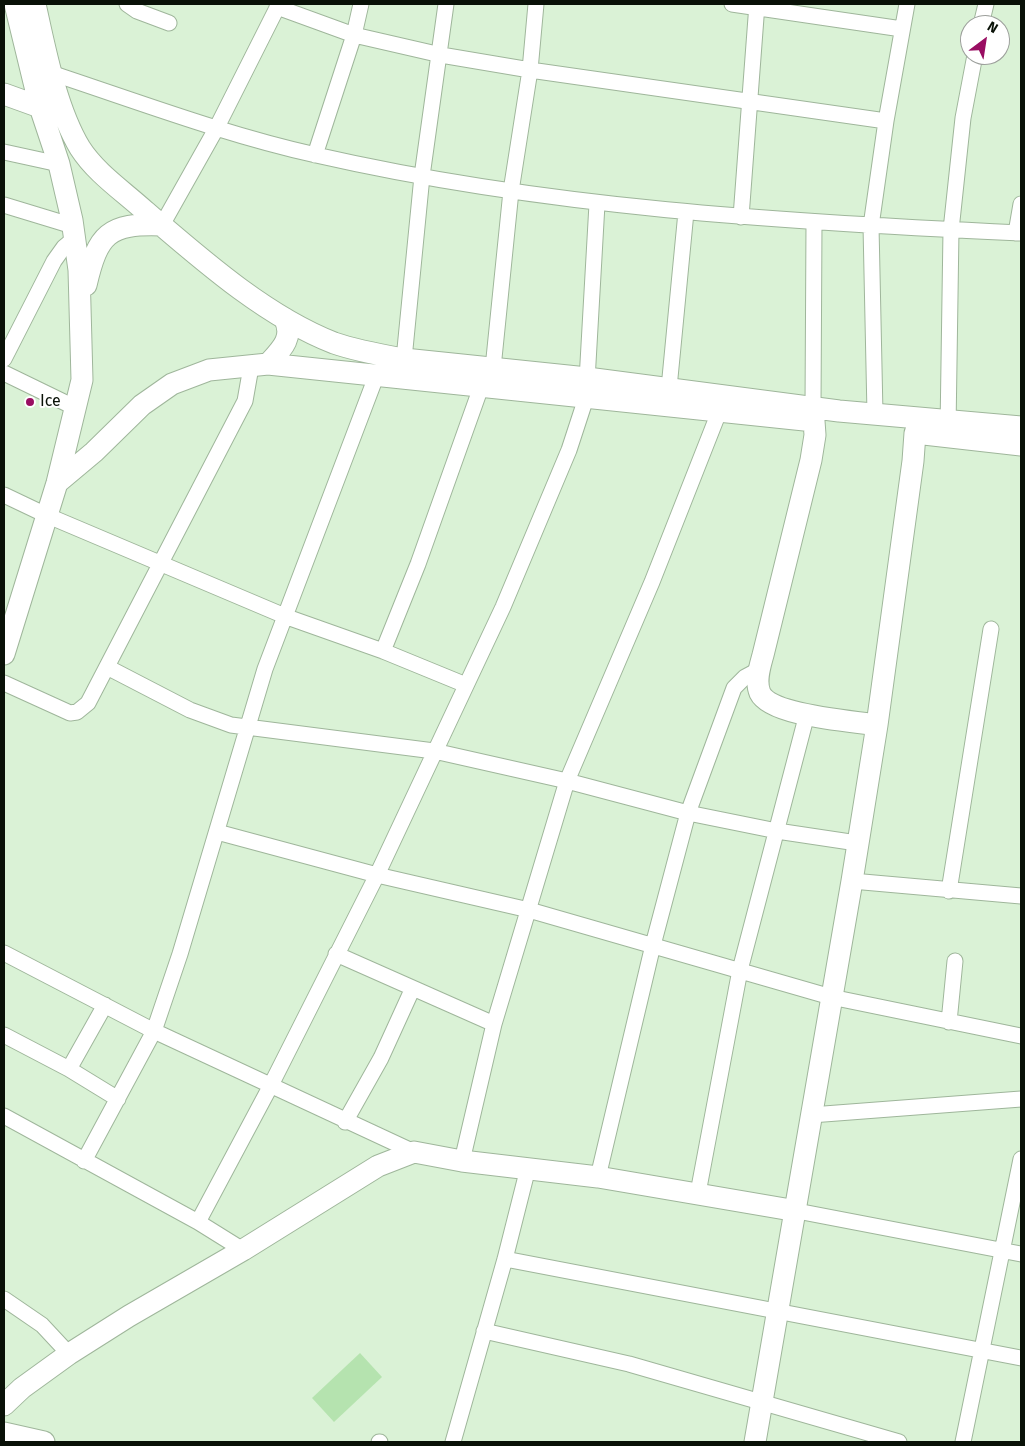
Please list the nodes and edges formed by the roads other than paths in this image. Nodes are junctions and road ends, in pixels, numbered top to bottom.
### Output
1 (16, 4) edge
2 (35, 4) edge
3 (127, 4) edge
4 (361, 4) edge
5 (446, 4) edge
6 (536, 4) edge
7 (732, 4) edge
8 (907, 4) edge
9 (757, 5) edge
10 (278, 6) edge
11 (168, 23) dead end
12 (902, 29) junction
13 (354, 35) junction
14 (440, 55) junction
15 (973, 65) edge
16 (530, 70) junction
17 (51, 72) junction
18 (4, 94) edge
19 (751, 102) junction
20 (40, 107) junction
21 (886, 121) junction
22 (216, 129) junction
23 (4, 152) edge
24 (316, 155) junction
25 (59, 164) junction
26 (422, 176) junction
27 (511, 191) junction
28 (597, 204) junction
29 (1021, 204) edge
30 (4, 206) edge
31 (686, 212) junction
32 (741, 217) junction
33 (814, 223) junction
34 (162, 225) junction
35 (871, 226) junction
36 (952, 230) junction
37 (74, 232) junction
38 (1019, 233) edge
39 (78, 312) junction
40 (284, 318) junction
41 (404, 358) junction
42 (4, 359) edge
43 (260, 365) junction
44 (493, 368) junction
45 (4, 373) edge
46 (377, 374) junction
47 (480, 387) junction
48 (586, 388) junction
49 (669, 388) junction
50 (76, 408) junction
51 (719, 412) junction
52 (813, 414) junction
53 (875, 414) junction
54 (1021, 427) edge
55 (948, 428) junction
56 (914, 433) junction
57 (1021, 445) edge
58 (56, 483) junction
59 (4, 495) edge
60 (46, 515) junction
61 (161, 562) junction
62 (287, 617) junction
63 (991, 629) dead end
64 (383, 651) junction
65 (4, 654) edge
66 (107, 667) junction
67 (760, 670) junction
68 (4, 684) edge
69 (466, 685) junction
70 (807, 714) junction
71 (247, 725) junction
72 (877, 725) junction
73 (434, 751) junction
74 (567, 781) junction
75 (688, 813) junction
76 (777, 830) junction
77 (217, 832) junction
78 (857, 843) junction
79 (377, 875) junction
80 (852, 881) junction
81 (949, 891) junction
82 (1021, 896) edge
83 (529, 910) junction
84 (653, 945) junction
85 (4, 953) edge
86 (336, 954) junction
87 (955, 961) dead end
88 (740, 970) junction
89 (412, 990) junction
90 (831, 997) junction
91 (105, 1005) junction
92 (949, 1022) junction
93 (494, 1024) junction
94 (154, 1030) junction
95 (4, 1035) edge
96 (1021, 1036) edge
97 (69, 1069) junction
98 (270, 1087) junction
99 (118, 1099) junction
100 (1021, 1099) edge
101 (811, 1115) junction
102 (4, 1116) edge
103 (345, 1122) junction
104 (414, 1152) junction
105 (1021, 1158) edge
106 (84, 1161) junction
107 (462, 1161) junction
108 (528, 1168) junction
109 (598, 1178) junction
110 (698, 1193) junction
111 (797, 1210) junction
112 (198, 1222) junction
113 (243, 1250) junction
114 (1002, 1251) junction
115 (1021, 1254) edge
116 (505, 1259) junction
117 (4, 1299) edge
118 (779, 1313) junction
119 (484, 1331) junction
120 (982, 1349) junction
121 (69, 1354) junction
122 (1021, 1358) edge
123 (762, 1402) junction
124 (4, 1405) edge
125 (4, 1433) edge
126 (44, 1442) edge
127 (452, 1442) edge
128 (755, 1442) edge
129 (899, 1442) edge
130 (963, 1442) edge

1 - 20 street
2 - 17 street
3 - 11 street
4 - 13 street
5 - 14 street
6 - 16 street
7 - 9 street
8 - 12 street
9 - 12 street
9 - 19 street
10 - 13 street
10 - 22 street
12 - 21 street
13 - 14 street
13 - 24 street
14 - 16 street
14 - 26 street
15 - 36 street
16 - 19 street
16 - 27 street
17 - 22 street
17 - 34 street
18 - 20 street
19 - 21 street
19 - 32 street
20 - 25 street
21 - 35 street
22 - 24 street
22 - 34 street
23 - 25 street
24 - 26 street
25 - 37 street
26 - 27 street
26 - 41 street
27 - 28 street
27 - 44 street
28 - 31 street
28 - 48 street
29 - 38 street
30 - 37 street
31 - 32 street
31 - 49 street
32 - 33 street
33 - 35 street
33 - 52 street
34 - 39 street
34 - 40 street
35 - 36 street
35 - 53 street
36 - 38 street
36 - 55 street
37 - 39 street
37 - 42 street
39 - 50 street
40 - 41 street
40 - 43 street
41 - 44 street
43 - 46 street
43 - 58 street
43 - 61 street
44 - 48 street
45 - 50 street
46 - 47 street
46 - 62 street
47 - 48 street
47 - 64 street
48 - 49 street
48 - 51 street
48 - 69 street
49 - 52 street
50 - 58 street
51 - 52 street
51 - 74 street
52 - 53 street
52 - 56 street
52 - 67 street
53 - 55 street
54 - 55 street
55 - 56 street
55 - 57 street
56 - 72 street
58 - 60 street
59 - 60 street
60 - 61 street
60 - 65 street
61 - 62 street
61 - 66 street
62 - 64 street
62 - 71 street
63 - 81 street
64 - 69 street
66 - 68 street
66 - 71 street
67 - 70 street
67 - 75 street
69 - 73 street
70 - 72 street
70 - 76 street
71 - 73 street
71 - 77 street
72 - 78 street
73 - 74 street
73 - 79 street
74 - 75 street
74 - 83 street
75 - 76 street
75 - 84 street
76 - 78 street
76 - 88 street
77 - 79 street
77 - 94 street
78 - 80 street
79 - 83 street
79 - 86 street
80 - 81 street
80 - 90 street
81 - 82 street
83 - 84 street
83 - 93 street
84 - 88 street
84 - 109 street
85 - 91 street
86 - 89 street
86 - 98 street
87 - 92 street
88 - 90 street
88 - 110 street
89 - 93 street
89 - 103 street
90 - 92 street
90 - 101 street
91 - 94 street
91 - 97 street
92 - 96 street
93 - 107 street
94 - 98 street
94 - 99 street
95 - 97 street
97 - 99 street
98 - 103 street
98 - 112 street
99 - 106 street
100 - 101 street
101 - 111 street
102 - 106 street
103 - 104 street
104 - 107 street
104 - 113 street
105 - 114 street
106 - 112 street
107 - 108 street
108 - 109 street
108 - 116 street
109 - 110 street
110 - 111 street
111 - 114 street
111 - 118 street
112 - 113 street
113 - 121 street
114 - 115 street
114 - 120 street
116 - 118 street
116 - 119 street
117 - 121 street
118 - 120 street
118 - 123 street
119 - 123 street
119 - 127 street
120 - 122 street
120 - 130 street
121 - 124 street
123 - 128 street
123 - 129 street
125 - 126 street

